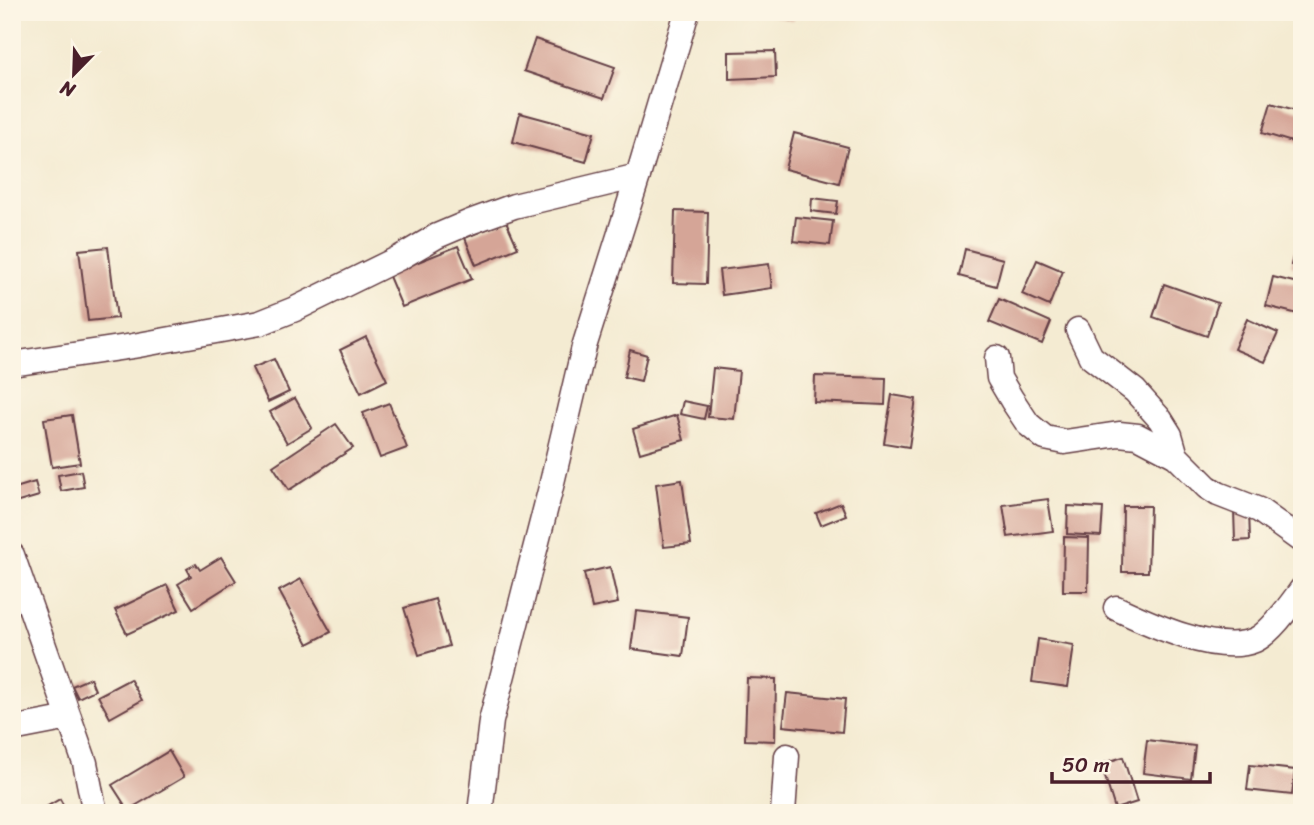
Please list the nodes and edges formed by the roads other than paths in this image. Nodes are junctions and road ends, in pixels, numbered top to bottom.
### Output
1 (687, 12) edge
2 (638, 176) junction
3 (1078, 330) dead end
4 (997, 358) dead end
5 (12, 363) edge
6 (1176, 456) junction
7 (1302, 541) edge
8 (12, 555) edge
9 (1302, 589) edge
10 (1116, 608) dead end
11 (69, 718) junction
12 (12, 729) edge
13 (787, 757) dead end
14 (95, 813) edge
15 (480, 813) edge
16 (783, 813) edge

1 - 2 street
2 - 5 street
2 - 15 street
3 - 6 street
4 - 6 street
6 - 7 street
8 - 11 street
9 - 10 street
11 - 12 street
11 - 14 street
13 - 16 street

